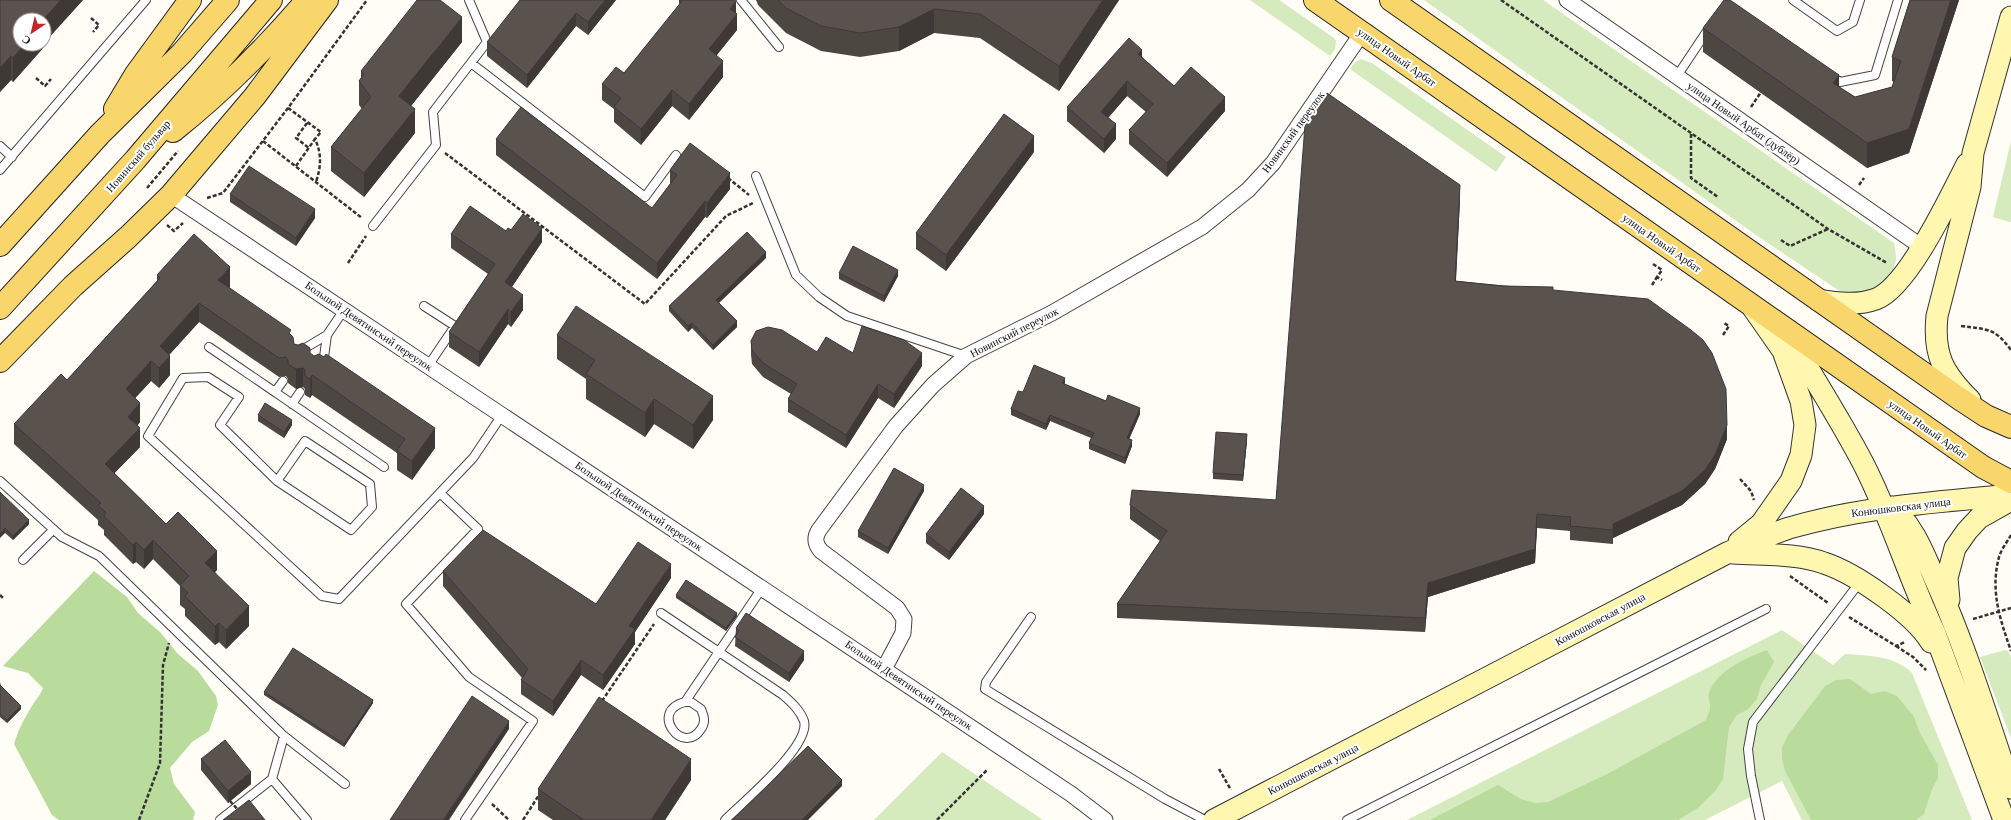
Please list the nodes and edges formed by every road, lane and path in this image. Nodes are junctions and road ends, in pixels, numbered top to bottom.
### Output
1 (146, 0) edge
2 (190, 0) edge
3 (228, 0) edge
4 (271, 0) edge
5 (307, 0) edge
6 (327, 0) edge
7 (368, 0) edge
8 (469, 0) edge
9 (741, 0) edge
10 (1315, 0) edge
11 (1391, 0) edge
12 (1501, 0) edge
13 (1566, 0) edge
14 (1793, 0) edge
15 (1860, 0) edge
16 (1898, 0) edge
17 (2011, 17) edge
18 (91, 18) dead end
19 (1714, 21) edge
20 (99, 25) junction
21 (104, 29) dead end
22 (93, 32) dead end
23 (1362, 33) junction
24 (779, 47) dead end
25 (471, 63) junction
26 (1821, 69) edge
27 (1677, 76) junction
28 (36, 78) dead end
29 (51, 79) dead end
30 (45, 86) junction
31 (48, 88) dead end
32 (288, 108) junction
33 (307, 123) junction
34 (1691, 133) junction
35 (100, 134) junction
36 (315, 139) junction
37 (263, 141) junction
38 (436, 145) junction
39 (0, 146) edge
40 (309, 148) junction
41 (1973, 153) junction
42 (676, 156) dead end
43 (12, 157) junction
44 (135, 160) junction
45 (296, 166) junction
46 (0, 170) edge
47 (756, 176) dead end
48 (727, 177) edge
49 (316, 182) junction
50 (171, 195) junction
51 (1718, 197) dead end
52 (203, 200) dead end
53 (184, 221) dead end
54 (164, 223) dead end
55 (372, 226) junction
56 (1828, 229) junction
57 (1781, 240) dead end
58 (0, 244) edge
59 (1922, 247) junction
60 (348, 262) dead end
61 (1653, 264) dead end
62 (1891, 265) dead end
63 (1657, 277) junction
64 (1662, 280) dead end
65 (1652, 285) dead end
66 (1818, 300) junction
67 (424, 306) dead end
68 (1751, 306) junction
69 (0, 308) edge
70 (344, 310) junction
71 (1724, 323) dead end
72 (1961, 326) dead end
73 (1784, 329) junction
74 (328, 335) junction
75 (1723, 335) dead end
76 (209, 347) dead end
77 (2011, 350) edge
78 (966, 356) junction
79 (298, 359) edge
80 (0, 361) edge
81 (428, 366) junction
82 (315, 370) edge
83 (284, 381) edge
84 (275, 392) junction
85 (300, 392) edge
86 (292, 404) junction
87 (502, 415) junction
88 (1986, 416) junction
89 (2011, 427) edge
90 (384, 467) dead end
91 (1740, 479) dead end
92 (277, 480) junction
93 (0, 481) edge
94 (2011, 482) edge
95 (440, 493) junction
96 (2011, 494) edge
97 (2011, 500) edge
98 (1756, 506) dead end
99 (1888, 508) junction
100 (53, 530) junction
101 (2011, 535) edge
102 (1726, 553) junction
103 (23, 560) dead end
104 (1860, 582) junction
105 (762, 588) junction
106 (0, 595) edge
107 (3, 598) dead end
108 (1766, 608) dead end
109 (2011, 608) edge
110 (1997, 611) junction
111 (661, 613) joint
112 (1031, 617) dead end
113 (1959, 618) junction
114 (173, 628) junction
115 (719, 651) junction
116 (2011, 651) edge
117 (884, 669) junction
118 (1952, 679) junction
119 (685, 702) junction
120 (601, 703) edge
121 (284, 736) junction
122 (987, 770) dead end
123 (272, 779) junction
124 (345, 784) dead end
125 (2011, 788) edge
126 (540, 794) dead end
127 (482, 795) junction
128 (230, 801) edge
129 (240, 813) edge
130 (140, 820) edge
131 (220, 820) edge
132 (307, 820) edge
133 (465, 820) edge
134 (509, 820) edge
135 (523, 820) edge
136 (725, 820) edge
137 (937, 820) edge
138 (1105, 820) edge
139 (1205, 820) edge
140 (1214, 820) edge
141 (1347, 820) edge
142 (1760, 820) edge
143 (2004, 820) edge

1 - 43 lane
2 - 35 main road
3 - 35 main road
4 - 44 main road, Новинский бульвар
5 - 44 main road
6 - 50 main road
7 - 32 path
8 - 25 lane
9 - 24 lane
10 - 23 main road, улица Новый Арбат
11 - 66 main road
12 - 34 path
13 - 27 street, улица Новый Арбат (дублёр)
14 - 15 lane
16 - 26 lane
17 - 41 main road
18 - 20 path
19 - 27 lane
20 - 21 path
20 - 22 path
23 - 68 main road, улица Новый Арбат
23 - 78 street, Новинский переулок
25 - 38 lane
25 - 42 lane
27 - 59 street, улица Новый Арбат (дублёр)
28 - 30 path
29 - 30 path
30 - 31 path
32 - 33 path
32 - 37 path
33 - 36 path
33 - 40 path
34 - 51 path
34 - 56 path
35 - 58 main road
36 - 40 path
36 - 49 path
37 - 45 path
37 - 52 path
38 - 48 path
38 - 55 lane
39 - 43 lane
40 - 45 path
41 - 59 main road
41 - 88 main road
43 - 46 lane
44 - 69 main road, Новинский бульвар
45 - 49 path
47 - 78 lane
49 - 55 path
50 - 70 street, Большой Девятинский переулок
50 - 80 main road
53 - 54 path
55 - 60 path
56 - 57 path
56 - 62 path
59 - 66 main road
61 - 63 path
63 - 64 path
63 - 65 path
66 - 88 main road
67 - 81 lane
68 - 73 main road, улица Новый Арбат
68 - 102 main road
70 - 74 lane
70 - 81 street, Большой Девятинский переулок
71 - 75 path
72 - 77 path
73 - 94 main road, улица Новый Арбат
73 - 99 main road
74 - 79 lane
74 - 82 lane
76 - 84 lane
78 - 117 street, Новинский переулок
81 - 87 street, Большой Девятинский переулок
83 - 84 lane
84 - 86 lane
85 - 86 lane
86 - 90 lane
87 - 95 lane
87 - 105 street, Большой Девятинский переулок
88 - 89 main road
91 - 98 path
92 - 92 lane
92 - 95 lane
93 - 100 lane
95 - 127 lane
96 - 99 main road, Конюшковская улица
97 - 113 main road
99 - 102 main road, Конюшковская улица
99 - 113 main road
99 - 118 main road
100 - 103 lane
100 - 114 lane
101 - 110 path
102 - 104 main road
102 - 140 main road, Конюшковская улица
104 - 118 main road
104 - 142 lane
105 - 115 lane
105 - 117 street, Большой Девятинский переулок
106 - 107 path
108 - 141 lane
109 - 110 path
110 - 113 path
110 - 116 path
111 - 115 lane
111 - 120 path
112 - 139 lane
113 - 125 main road
114 - 121 lane
114 - 130 path
115 - 119 lane
115 - 136 lane
117 - 138 street, Большой Девятинский переулок
118 - 143 main road
119 - 119 lane
121 - 123 lane
121 - 124 lane
122 - 137 path
123 - 131 lane
123 - 132 lane
126 - 135 path
127 - 133 lane
127 - 134 path
128 - 129 path, bridge

